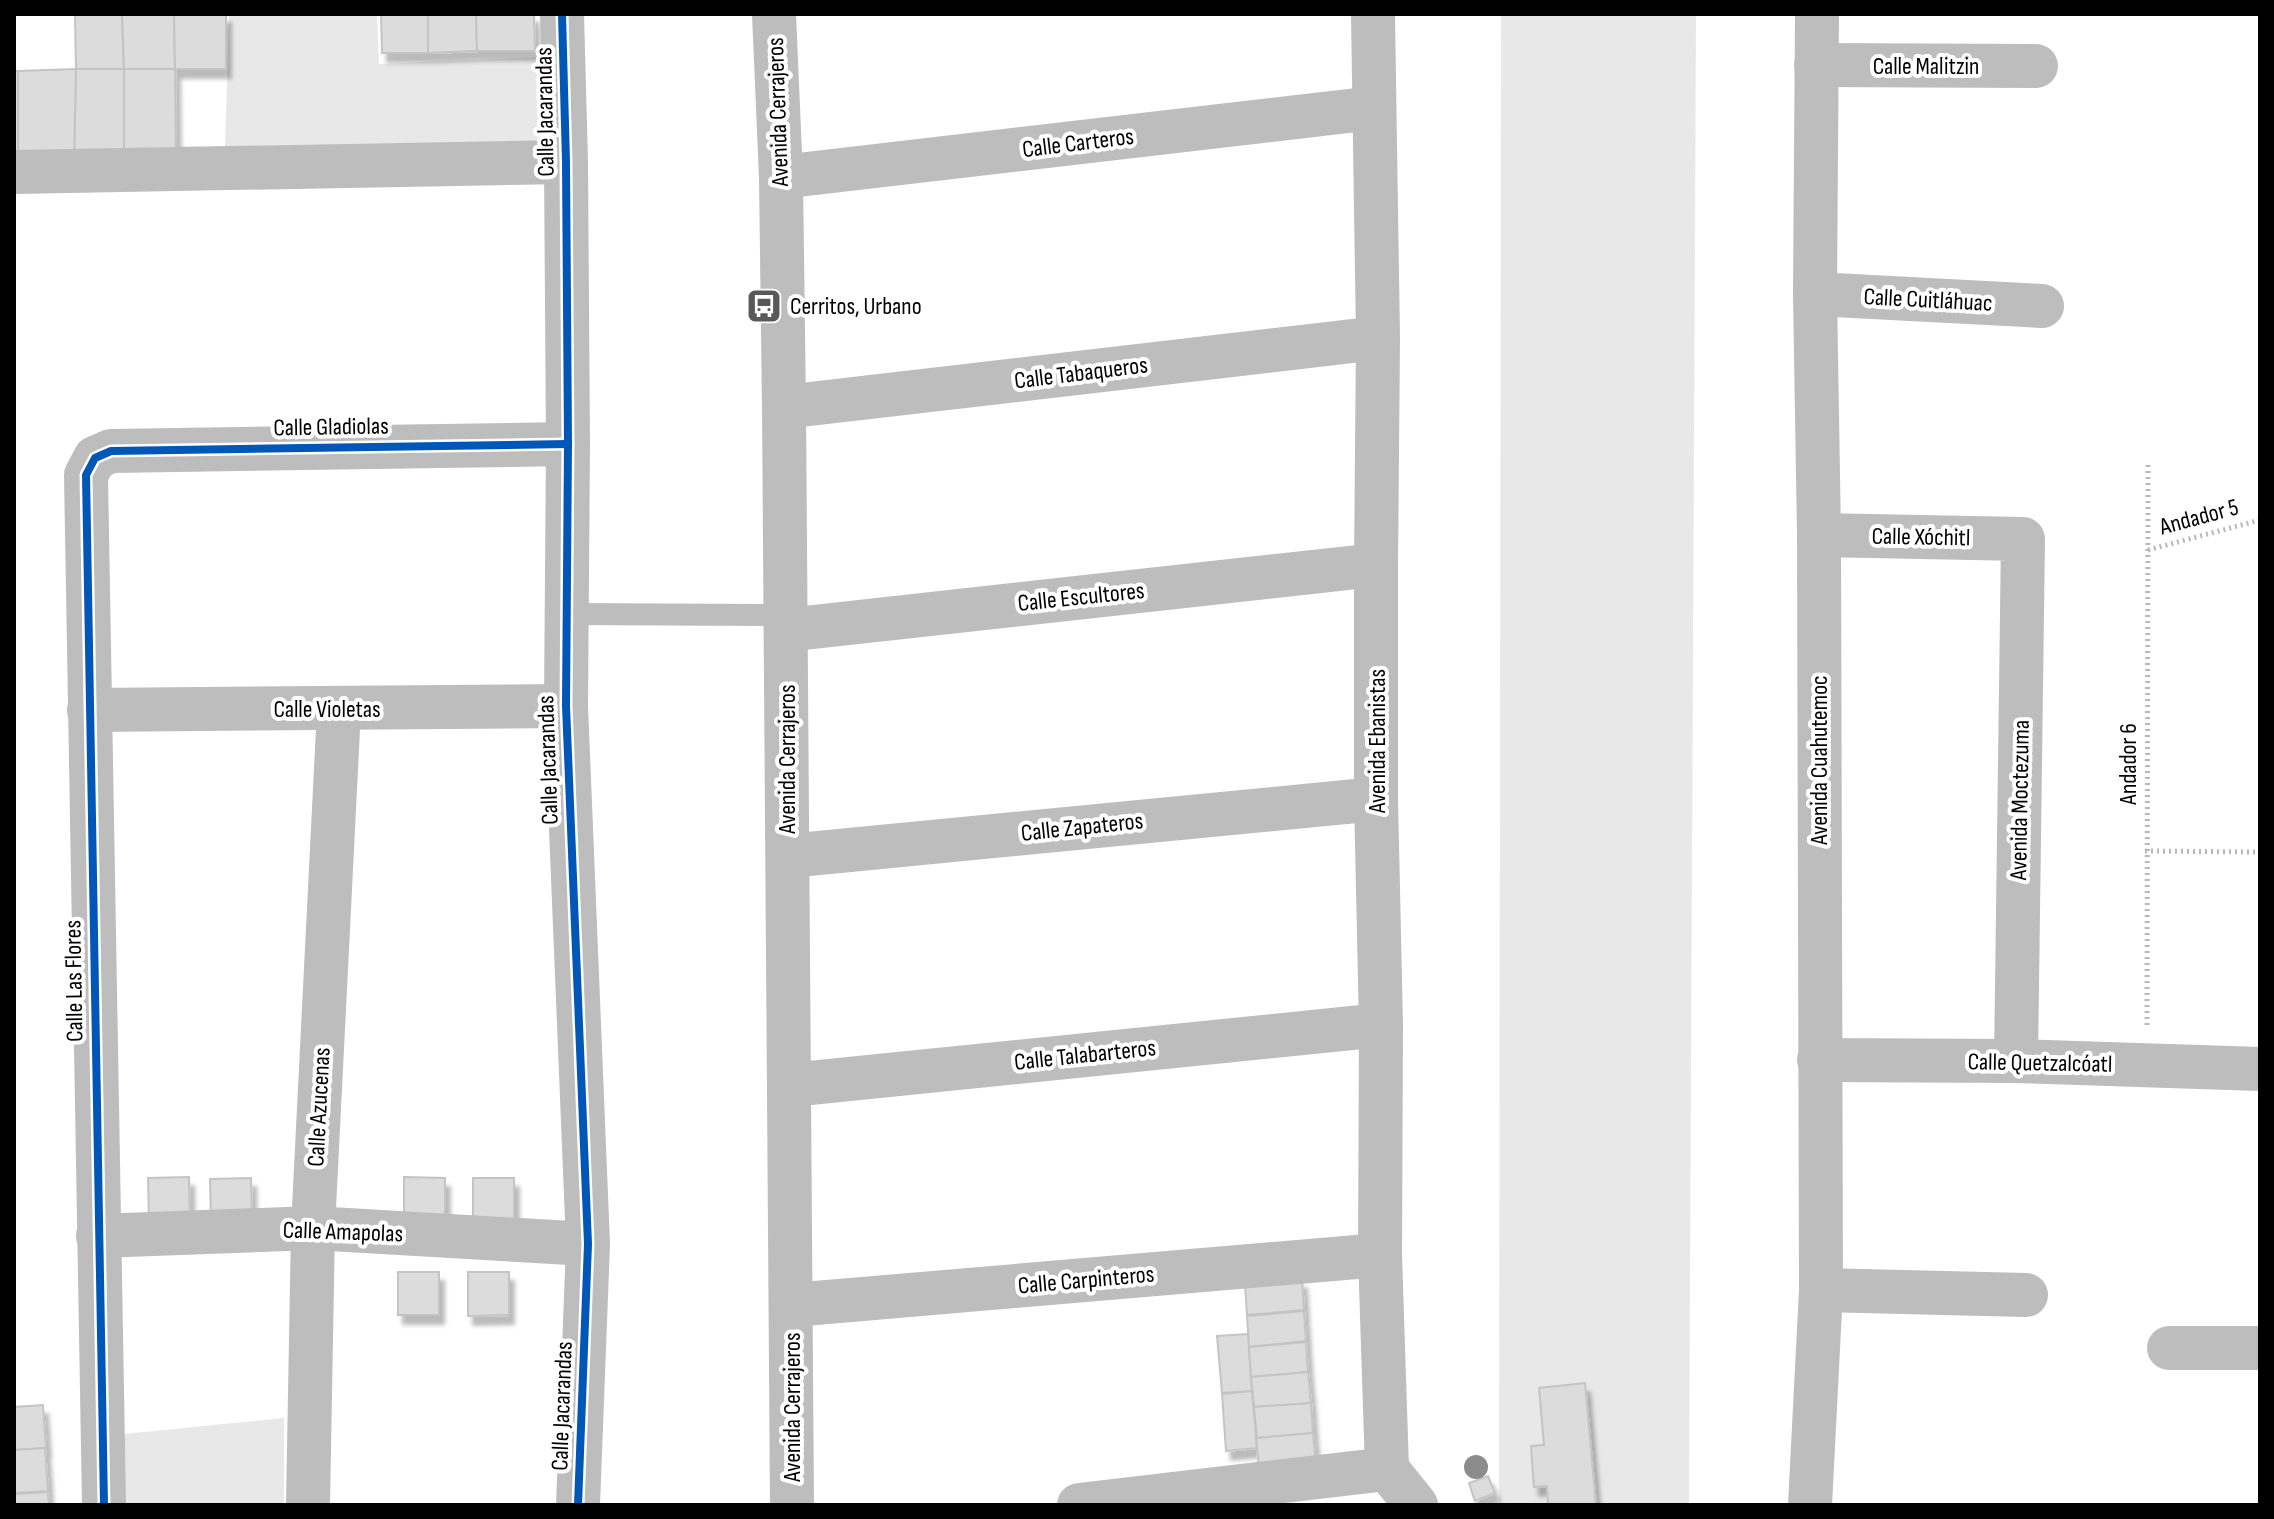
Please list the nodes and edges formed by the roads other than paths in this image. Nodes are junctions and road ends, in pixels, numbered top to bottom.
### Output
1 (562, 14) edge
2 (774, 14) edge
3 (1373, 14) edge
4 (1817, 14) edge
5 (1816, 65) junction
6 (2036, 66) dead end
7 (1374, 108) junction
8 (566, 162) junction
9 (14, 172) edge
10 (781, 177) junction
11 (1815, 294) junction
12 (2042, 306) dead end
13 (1378, 338) junction
14 (784, 407) junction
15 (568, 444) junction
16 (95, 458) joint
17 (1819, 535) junction
18 (2023, 539) joint
19 (1376, 565) junction
20 (566, 614) junction
21 (786, 622) junction
22 (566, 706) junction
23 (339, 709) junction
24 (89, 710) junction
25 (1376, 799) junction
26 (788, 856) junction
27 (1381, 1025) junction
28 (1819, 1060) junction
29 (2016, 1061) junction
30 (2260, 1069) edge
31 (790, 1085) junction
32 (313, 1228) junction
33 (98, 1236) junction
34 (588, 1244) junction
35 (1380, 1255) junction
36 (1821, 1290) junction
37 (2026, 1295) dead end
38 (792, 1305) junction
39 (2169, 1348) dead end
40 (2260, 1348) edge
41 (1387, 1469) junction
42 (1190, 1499) edge
43 (104, 1505) edge
44 (308, 1505) edge
45 (578, 1505) edge
46 (792, 1505) edge
47 (1079, 1505) edge
48 (1416, 1505) edge
49 (1810, 1505) edge

1 - 8 street, Calle Jacarandas
2 - 10 street, Avenida Cerrajeros
3 - 7 street, Avenida Ebanistas
4 - 5 street, Avenida Cuahutemoc
5 - 6 street, Calle Malitzin
5 - 11 street, Avenida Cuahutemoc
7 - 10 street, Calle Carteros
7 - 13 street, Avenida Ebanistas
8 - 9 street
8 - 15 street, Calle Jacarandas
10 - 14 street, Avenida Cerrajeros
11 - 12 street, Calle Cuitláhuac
11 - 17 street, Avenida Cuahutemoc
13 - 14 street, Calle Tabaqueros
13 - 19 street, Avenida Ebanistas
14 - 21 street, Avenida Cerrajeros
15 - 16 street, Calle Gladiolas
15 - 20 street, Calle Jacarandas
16 - 24 street, Calle Las Flores
17 - 18 street, Calle Xóchitl
17 - 28 street, Avenida Cuahutemoc
18 - 29 street, Avenida Moctezuma
19 - 21 street, Calle Escultores
19 - 25 street, Avenida Ebanistas
20 - 21 lane
20 - 22 street, Calle Jacarandas
21 - 26 street, Avenida Cerrajeros
22 - 23 street, Calle Violetas
22 - 34 street, Calle Jacarandas
23 - 24 street, Calle Violetas
23 - 32 street, Calle Azucenas
24 - 33 street, Calle Las Flores
25 - 26 street, Calle Zapateros
25 - 27 street, Avenida Ebanistas
26 - 31 street, Avenida Cerrajeros
27 - 31 street, Calle Talabarteros
27 - 35 street, Avenida Ebanistas
28 - 29 street, Calle Quetzalcóatl
28 - 36 street, Avenida Cuahutemoc
29 - 30 street, Calle Quetzalcóatl
31 - 38 street, Avenida Cerrajeros
32 - 33 street, Calle Amapolas
32 - 34 street, Calle Amapolas
32 - 44 street, Calle Azucenas
33 - 43 street, Calle Las Flores
34 - 45 street, Calle Jacarandas
35 - 38 street, Calle Carpinteros
35 - 41 street, Avenida Ebanistas
36 - 37 street
36 - 49 street, Avenida Cuahutemoc
38 - 46 street, Avenida Cerrajeros
39 - 40 street
41 - 42 street
41 - 48 street
42 - 47 street

